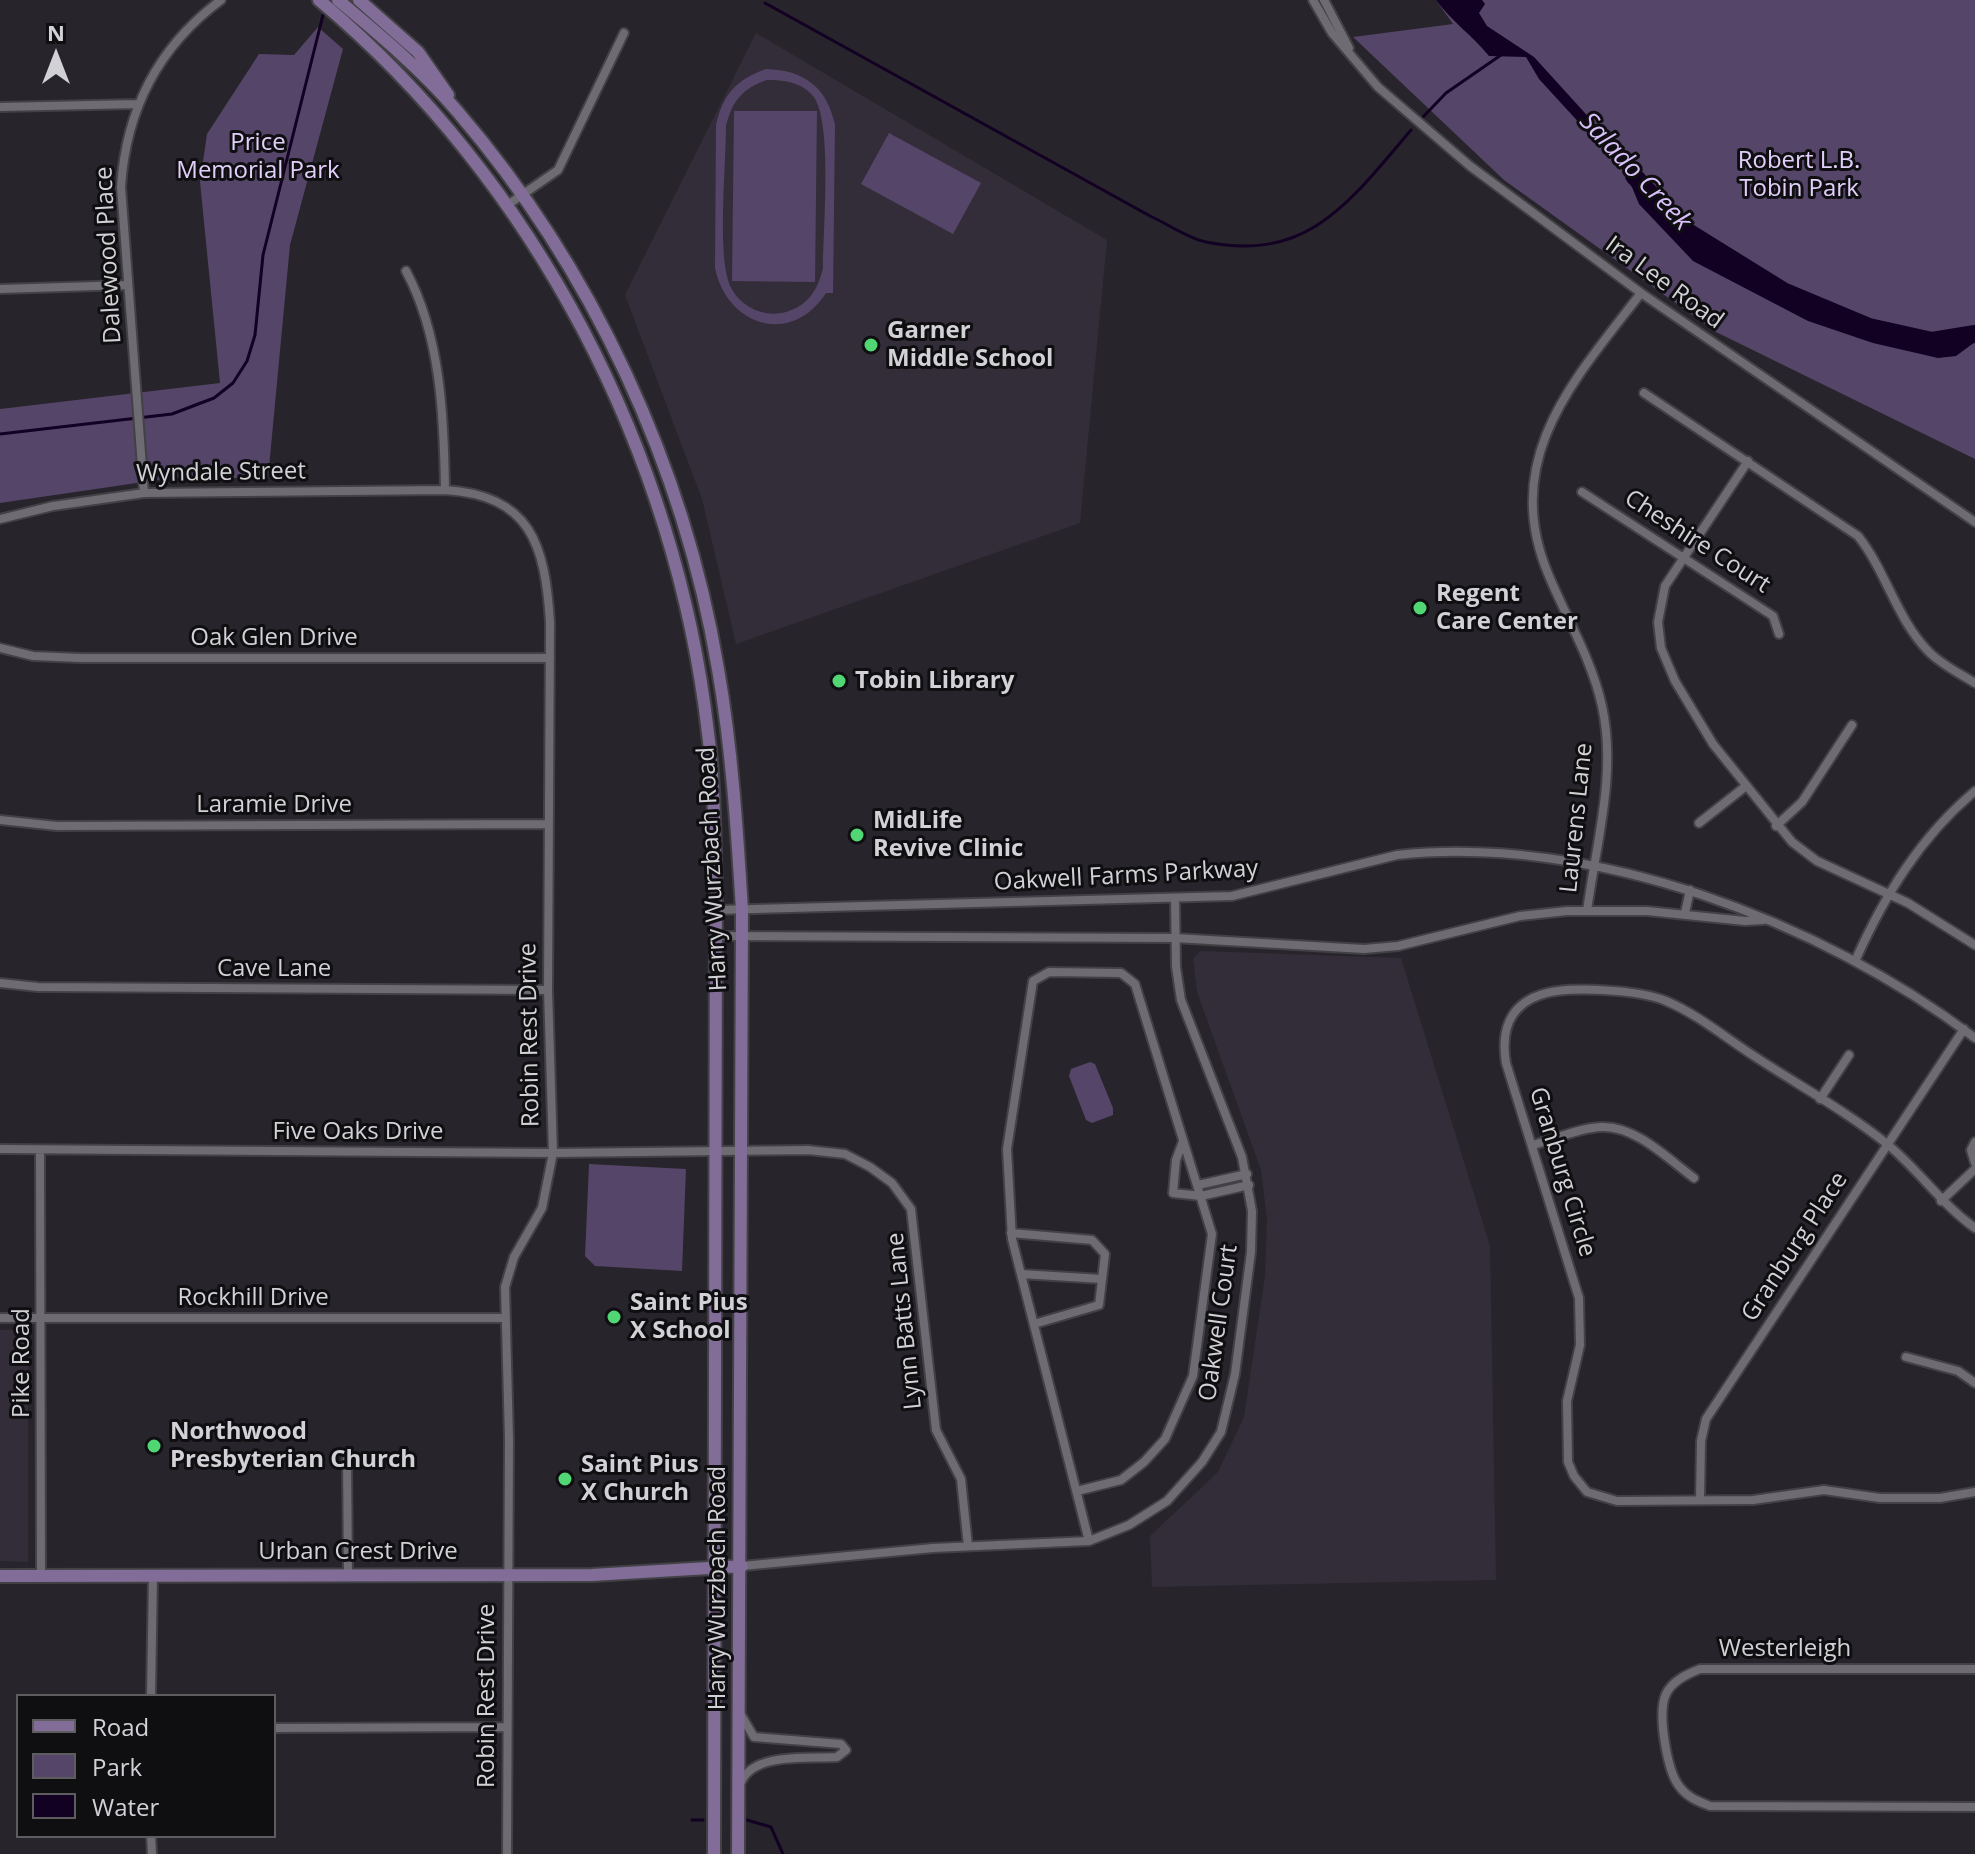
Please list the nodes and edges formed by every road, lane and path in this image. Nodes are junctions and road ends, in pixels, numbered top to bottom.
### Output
1 (221, 0) edge
2 (319, 0) edge
3 (338, 0) edge
4 (359, 0) edge
5 (1313, 0) edge
6 (1324, 0) edge
7 (624, 33) dead end
8 (1350, 53) junction
9 (137, 104) junction
10 (0, 107) edge
11 (458, 111) junction
12 (524, 196) junction
13 (506, 206) junction
14 (406, 271) dead end
15 (128, 285) junction
16 (0, 289) edge
17 (1641, 293) junction
18 (622, 366) junction
19 (607, 374) junction
20 (1644, 393) dead end
21 (1748, 461) junction
22 (445, 490) junction
23 (1582, 492) dead end
24 (144, 493) junction
25 (0, 519) edge
26 (1975, 522) edge
27 (1682, 558) junction
28 (694, 568) junction
29 (677, 573) junction
30 (1779, 634) dead end
31 (0, 648) edge
32 (550, 658) junction
33 (1974, 681) edge
34 (1852, 725) dead end
35 (726, 727) junction
36 (708, 731) junction
37 (731, 766) junction
38 (712, 768) junction
39 (1746, 786) junction
40 (1975, 791) edge
41 (0, 820) edge
42 (1699, 823) dead end
43 (548, 824) junction
44 (1776, 826) junction
45 (1593, 867) junction
46 (1690, 890) junction
47 (1887, 894) junction
48 (1175, 898) junction
49 (717, 910) junction
50 (742, 910) junction
51 (1587, 911) junction
52 (1685, 913) junction
53 (1764, 920) junction
54 (717, 936) junction
55 (742, 936) junction
56 (1175, 938) junction
57 (1975, 945) edge
58 (1856, 959) junction
59 (0, 983) edge
60 (548, 990) junction
61 (1964, 1029) junction
62 (1975, 1038) edge
63 (1849, 1055) dead end
64 (1820, 1099) junction
65 (1975, 1142) edge
66 (1183, 1143) junction
67 (1887, 1144) junction
68 (1533, 1145) junction
69 (0, 1149) edge
70 (715, 1149) junction
71 (40, 1150) junction
72 (742, 1150) junction
73 (553, 1153) junction
74 (1975, 1166) edge
75 (1247, 1174) junction
76 (1694, 1178) dead end
77 (1198, 1185) junction
78 (1249, 1185) junction
79 (1201, 1196) junction
80 (1941, 1201) junction
81 (1975, 1228) edge
82 (1011, 1233) junction
83 (1021, 1274) junction
84 (1102, 1279) junction
85 (0, 1318) edge
86 (42, 1318) junction
87 (505, 1318) junction
88 (1034, 1324) junction
89 (1906, 1357) dead end
90 (1975, 1383) edge
91 (347, 1459) dead end
92 (1077, 1491) junction
93 (1975, 1492) edge
94 (1700, 1500) junction
95 (1089, 1541) junction
96 (968, 1546) junction
97 (716, 1566) junction
98 (742, 1566) junction
99 (153, 1574) junction
100 (348, 1574) junction
101 (507, 1574) junction
102 (0, 1576) edge
103 (41, 1576) junction
104 (1975, 1669) edge
105 (151, 1694) edge
106 (740, 1711) junction
107 (507, 1727) junction
108 (276, 1728) edge
109 (797, 1741) junction
110 (796, 1760) junction
111 (738, 1788) junction
112 (1975, 1807) edge
113 (507, 1854) edge
114 (714, 1854) edge
115 (738, 1854) edge

1 - 9 street, Dalewood Place
2 - 13 main road, Harry Wurzbach Road
3 - 11 main road, Harry Wurzbach Road
4 - 11 main road
5 - 8 street, Ira Lee Road
6 - 8 street, Ira Lee Road
7 - 12 street
8 - 17 street, Ira Lee Road
9 - 10 street
9 - 15 street, Dalewood Place
11 - 12 main road, Harry Wurzbach Road
12 - 13 street
12 - 18 main road, Harry Wurzbach Road
13 - 19 main road, Harry Wurzbach Road
14 - 22 street
15 - 16 street
15 - 24 street, Dalewood Place
17 - 26 street, Ira Lee Road
17 - 45 street, Laurens Lane
18 - 19 street
18 - 28 main road, Harry Wurzbach Road
19 - 29 main road, Harry Wurzbach Road
20 - 21 street
21 - 27 street
21 - 33 street
22 - 24 street, Wyndale Street
22 - 32 street, Robin Rest Drive
23 - 27 street, Cheshire Court
24 - 25 street, Wyndale Street
27 - 30 street, Cheshire Court
27 - 39 street
28 - 29 street
28 - 35 main road, Harry Wurzbach Road
29 - 36 main road, Harry Wurzbach Road
31 - 32 street, Oak Glen Drive
32 - 43 street, Robin Rest Drive
34 - 44 street
35 - 36 street
35 - 37 main road, Harry Wurzbach Road
36 - 38 main road, Harry Wurzbach Road
37 - 38 street
37 - 50 main road, Harry Wurzbach Road
38 - 49 main road, Harry Wurzbach Road
39 - 42 street
39 - 44 street
40 - 47 street
41 - 43 street, Laramie Drive
43 - 60 street, Robin Rest Drive
44 - 47 street
45 - 46 street, Oakwell Farms Parkway
45 - 48 street, Oakwell Farms Parkway
45 - 51 street, Laurens Lane
46 - 52 street
46 - 53 street, Oakwell Farms Parkway
47 - 57 street
47 - 58 street
48 - 50 street, Oakwell Farms Parkway
48 - 56 street, Oakwell Court
49 - 50 street, Oakwell Farms Parkway
49 - 54 main road, Harry Wurzbach Road
50 - 55 main road, Harry Wurzbach Road
51 - 52 street, Oakwell Farms Parkway
51 - 56 street, Oakwell Farms Parkway
52 - 53 street, Oakwell Farms Parkway
53 - 58 street, Oakwell Farms Parkway
54 - 55 street, Oakwell Farms Parkway
54 - 70 main road, Harry Wurzbach Road
55 - 56 street, Oakwell Farms Parkway
55 - 72 main road, Harry Wurzbach Road
56 - 75 street, Oakwell Court
58 - 61 street, Oakwell Farms Parkway
59 - 60 street, Cave Lane
60 - 73 street, Robin Rest Drive
61 - 62 street, Oakwell Farms Parkway
61 - 67 street, Granburg Place
63 - 64 street
64 - 67 street, Granburg Circle
64 - 68 street, Granburg Circle
65 - 74 street
66 - 77 street
66 - 79 street
66 - 82 street
67 - 80 street, Granburg Circle
67 - 94 street, Granburg Place
68 - 76 street
68 - 94 street, Granburg Circle
69 - 71 street, Five Oaks Drive
70 - 72 street, Lynn Batts Lane
70 - 73 street, Five Oaks Drive
70 - 97 main road, Harry Wurzbach Road
71 - 73 street, Five Oaks Drive
71 - 86 street, Pike Road
72 - 96 street, Lynn Batts Lane
72 - 98 main road, Harry Wurzbach Road
73 - 87 street, Robin Rest Drive
74 - 80 street
75 - 77 street
75 - 78 street, Oakwell Court
77 - 79 street
78 - 79 street
78 - 95 street, Oakwell Court
79 - 92 street
80 - 81 street, Granburg Circle
82 - 83 street
82 - 84 street
83 - 84 street
83 - 88 street
84 - 88 street
85 - 86 street, Rockhill Drive
86 - 87 street, Rockhill Drive
86 - 103 street, Pike Road
87 - 101 street, Robin Rest Drive
88 - 92 street
89 - 90 street
91 - 100 street
92 - 95 street
93 - 94 street, Granburg Circle
95 - 96 street, Oakwell Court
96 - 98 street, Oakwell Court
97 - 98 main road, Urban Crest Drive
97 - 101 main road, Urban Crest Drive
97 - 114 main road, Harry Wurzbach Road
98 - 106 main road, Harry Wurzbach Road
99 - 100 main road, Urban Crest Drive
99 - 103 main road, Urban Crest Drive
99 - 105 street
100 - 101 main road, Urban Crest Drive
101 - 107 street, Robin Rest Drive
102 - 103 main road, Urban Crest Drive
104 - 112 street, Westerleigh
106 - 109 street
106 - 111 main road, Harry Wurzbach Road
107 - 108 street
107 - 113 street, Robin Rest Drive
109 - 110 street
109 - 110 street
110 - 111 street
111 - 115 main road, Harry Wurzbach Road

